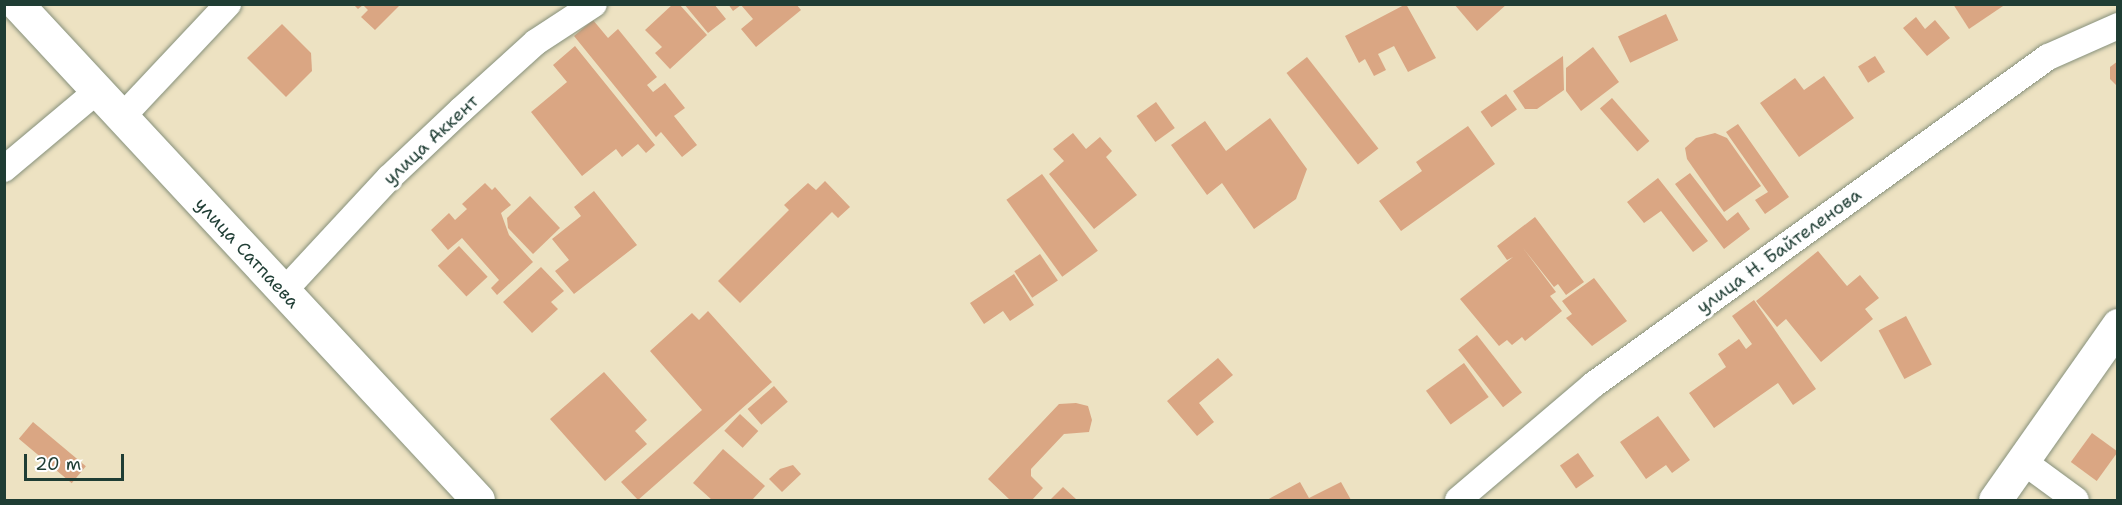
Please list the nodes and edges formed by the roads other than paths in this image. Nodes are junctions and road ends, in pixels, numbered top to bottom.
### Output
1 (17, 4) edge
2 (228, 4) edge
3 (594, 4) edge
4 (2118, 26) edge
5 (97, 91) junction
6 (122, 117) junction
7 (4, 169) edge
8 (283, 291) junction
9 (2118, 325) edge
10 (2024, 462) junction
11 (478, 501) edge
12 (1458, 501) edge
13 (1995, 501) edge
14 (2076, 501) edge

1 - 5 street, улица Сатпаева
2 - 6 street
3 - 8 street, улица Аккент
4 - 12 street, улица Н. Байтеленова
5 - 6 street, улица Сатпаева
5 - 7 street
6 - 8 street, улица Сатпаева
8 - 11 street, улица Сатпаева
9 - 10 street
10 - 13 street
10 - 14 street

